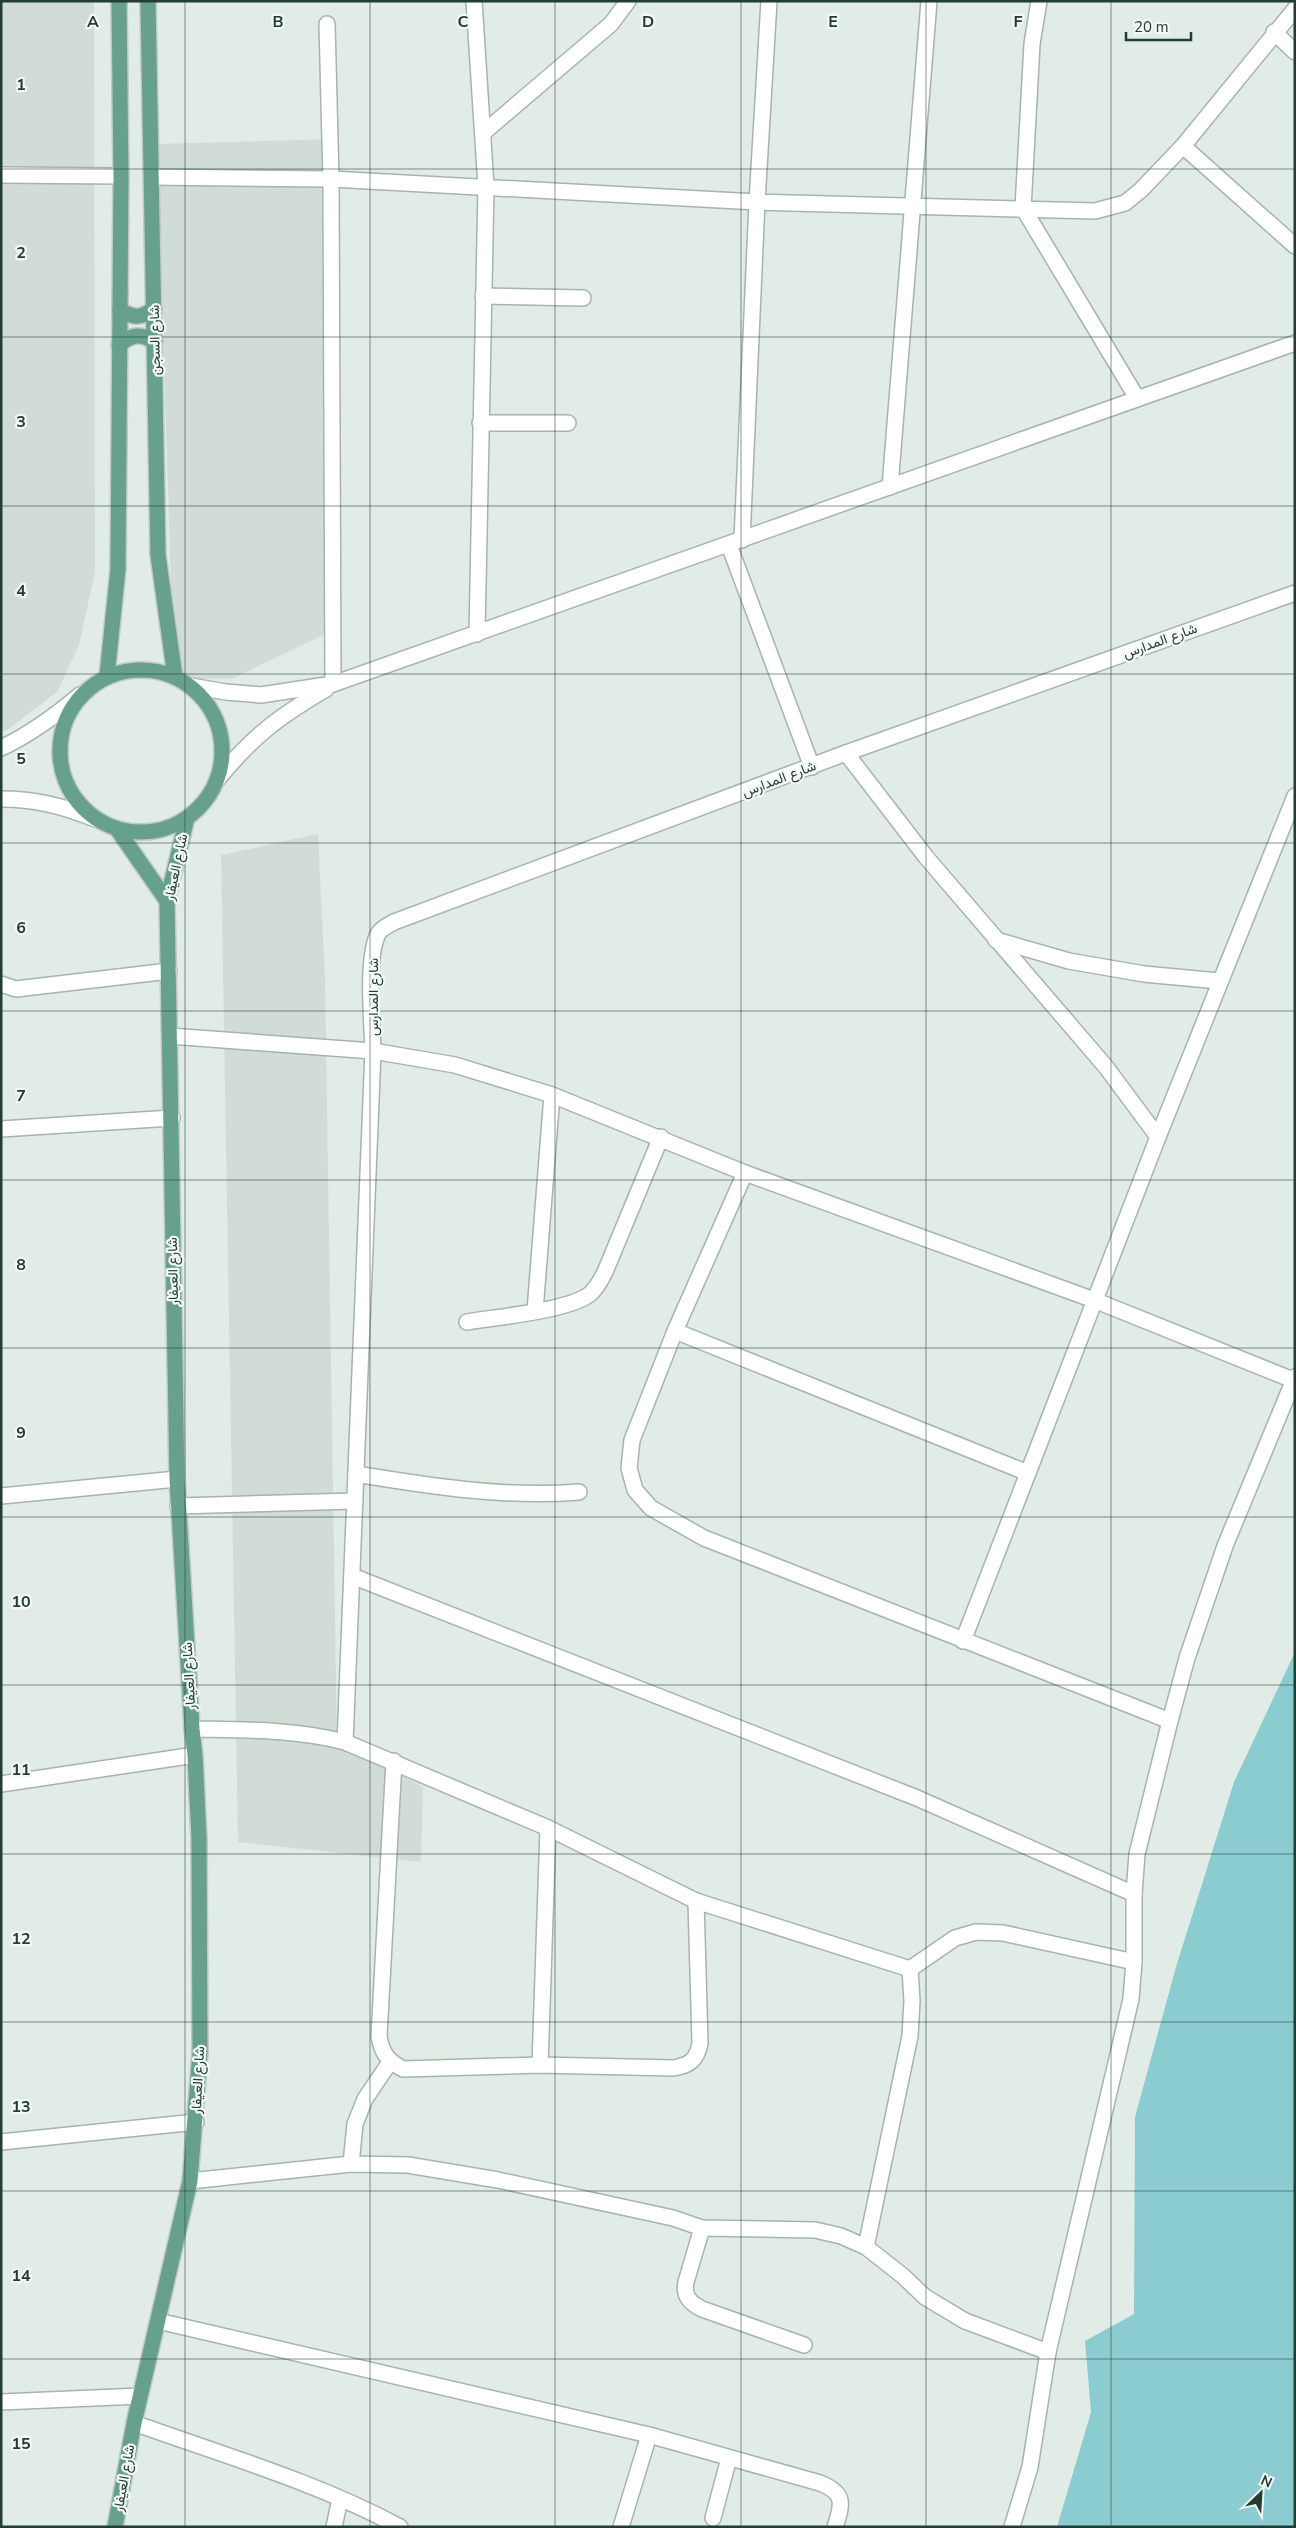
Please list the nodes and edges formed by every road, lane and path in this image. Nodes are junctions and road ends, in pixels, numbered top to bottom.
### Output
1 (119, 1) edge
2 (148, 1) edge
3 (474, 1) edge
4 (628, 1) edge
5 (769, 1) edge
6 (929, 1) edge
7 (1039, 1) edge
8 (1295, 8) edge
9 (327, 24) dead end
10 (1274, 32) junction
11 (1295, 52) edge
12 (483, 133) junction
13 (1183, 146) junction
14 (1, 175) edge
15 (121, 176) junction
16 (152, 176) junction
17 (331, 180) junction
18 (486, 187) junction
19 (757, 202) junction
20 (913, 207) junction
21 (1023, 208) junction
22 (1295, 246) edge
23 (483, 296) junction
24 (583, 298) dead end
25 (154, 308) junction
26 (120, 310) junction
27 (155, 342) junction
28 (1295, 343) edge
29 (119, 345) junction
30 (1137, 398) junction
31 (480, 422) junction
32 (568, 424) dead end
33 (890, 487) junction
34 (735, 542) junction
35 (1295, 593) edge
36 (477, 634) junction
37 (107, 676) junction
38 (175, 677) junction
39 (334, 684) junction
40 (191, 686) junction
41 (80, 695) junction
42 (1, 748) edge
43 (846, 753) junction
44 (812, 767) junction
45 (217, 780) junction
46 (1295, 796) edge
47 (1, 799) edge
48 (95, 818) junction
49 (186, 818) junction
50 (117, 829) junction
51 (167, 901) junction
52 (996, 940) junction
53 (169, 971) junction
54 (1220, 981) junction
55 (1, 984) edge
56 (170, 1036) junction
57 (373, 1051) junction
58 (552, 1095) junction
59 (172, 1118) junction
60 (1, 1129) edge
61 (661, 1137) junction
62 (1158, 1137) junction
63 (745, 1173) junction
64 (1094, 1300) junction
65 (535, 1311) junction
66 (467, 1322) dead end
67 (675, 1331) junction
68 (1294, 1378) edge
69 (1028, 1473) junction
70 (356, 1474) junction
71 (177, 1480) junction
72 (579, 1492) dead end
73 (1, 1496) edge
74 (354, 1501) junction
75 (178, 1506) junction
76 (352, 1576) junction
77 (963, 1641) junction
78 (1170, 1721) junction
79 (192, 1729) junction
80 (345, 1742) junction
81 (196, 1755) junction
82 (394, 1761) junction
83 (1, 1784) edge
84 (548, 1828) junction
85 (1134, 1894) junction
86 (696, 1901) junction
87 (1134, 1962) junction
88 (910, 1969) junction
89 (390, 2062) junction
90 (540, 2066) junction
91 (196, 2122) junction
92 (1, 2142) edge
93 (351, 2164) junction
94 (190, 2181) junction
95 (702, 2228) junction
96 (866, 2247) junction
97 (158, 2321) junction
98 (804, 2345) dead end
99 (1048, 2352) junction
100 (140, 2396) junction
101 (1, 2402) edge
102 (134, 2423) junction
103 (649, 2435) junction
104 (729, 2458) junction
105 (340, 2500) junction
106 (713, 2518) dead end
107 (115, 2527) edge
108 (334, 2527) edge
109 (400, 2527) edge
110 (621, 2527) edge
111 (835, 2527) edge
112 (1012, 2527) edge

1 - 15 main road
2 - 16 main road, شارع السجن
3 - 12 street
4 - 12 street
5 - 19 street
6 - 20 street
7 - 21 street
8 - 10 street
9 - 17 street
10 - 11 street
10 - 13 street
12 - 18 street
13 - 21 street
13 - 22 street
14 - 15 street
15 - 26 main road
16 - 17 street
16 - 25 main road, شارع السجن
17 - 18 street
17 - 39 street
18 - 19 street
18 - 23 street
19 - 20 street
19 - 34 street
20 - 21 street
20 - 33 street
21 - 30 street
23 - 24 street
23 - 31 street
25 - 26 main road
25 - 27 main road, شارع السجن
26 - 29 main road
27 - 29 main road
27 - 38 main road, شارع السجن
28 - 30 street
29 - 37 main road
30 - 33 street
31 - 32 street
31 - 36 street
33 - 34 street
34 - 36 street
34 - 44 street
35 - 43 street, شارع المدارس
36 - 39 street
37 - 38 main road
37 - 41 main road
38 - 40 main road
39 - 40 street
39 - 45 street
40 - 45 main road
41 - 42 street
41 - 48 main road
43 - 44 street, شارع المدارس
43 - 52 street
44 - 57 street, شارع المدارس
45 - 49 main road
46 - 54 street
47 - 48 street
48 - 50 main road
49 - 50 main road
49 - 51 main road, شارع العيفار
50 - 51 main road
51 - 53 main road, شارع العيفار
52 - 54 street
52 - 62 street
53 - 55 street
53 - 56 main road, شارع العيفار
54 - 62 street
56 - 57 street
56 - 59 main road, شارع العيفار
57 - 58 street
57 - 70 street
58 - 61 street
58 - 65 street
59 - 60 street
59 - 71 main road, شارع العيفار
61 - 63 street
61 - 65 street
62 - 64 street
63 - 64 street
63 - 67 street
64 - 68 street
64 - 69 street
65 - 66 street
67 - 69 street
67 - 77 street
68 - 78 street
69 - 77 street
70 - 72 street
70 - 74 street
71 - 73 street
71 - 75 main road, شارع العيفار
74 - 75 street
74 - 76 street
75 - 79 main road, شارع العيفار
76 - 80 street
76 - 85 street
77 - 78 street
78 - 85 street
79 - 80 street
79 - 81 main road, شارع العيفار
80 - 82 street
81 - 83 street
81 - 91 main road, شارع العيفار
82 - 84 street
82 - 89 street
84 - 86 street
84 - 90 street
85 - 87 street
86 - 88 street
86 - 90 street
87 - 88 street
87 - 99 street
88 - 96 street
89 - 90 street
89 - 93 street
91 - 92 street
91 - 94 main road, شارع العيفار
93 - 94 street
93 - 95 street
94 - 97 main road, شارع العيفار
95 - 96 street
95 - 98 street
96 - 99 street
97 - 100 main road, شارع العيفار
97 - 103 street
99 - 112 street
100 - 101 street
100 - 102 main road, شارع العيفار
102 - 105 street
102 - 107 main road, شارع العيفار
103 - 104 street
103 - 110 street
104 - 106 street
104 - 111 street
105 - 108 street
105 - 109 street

